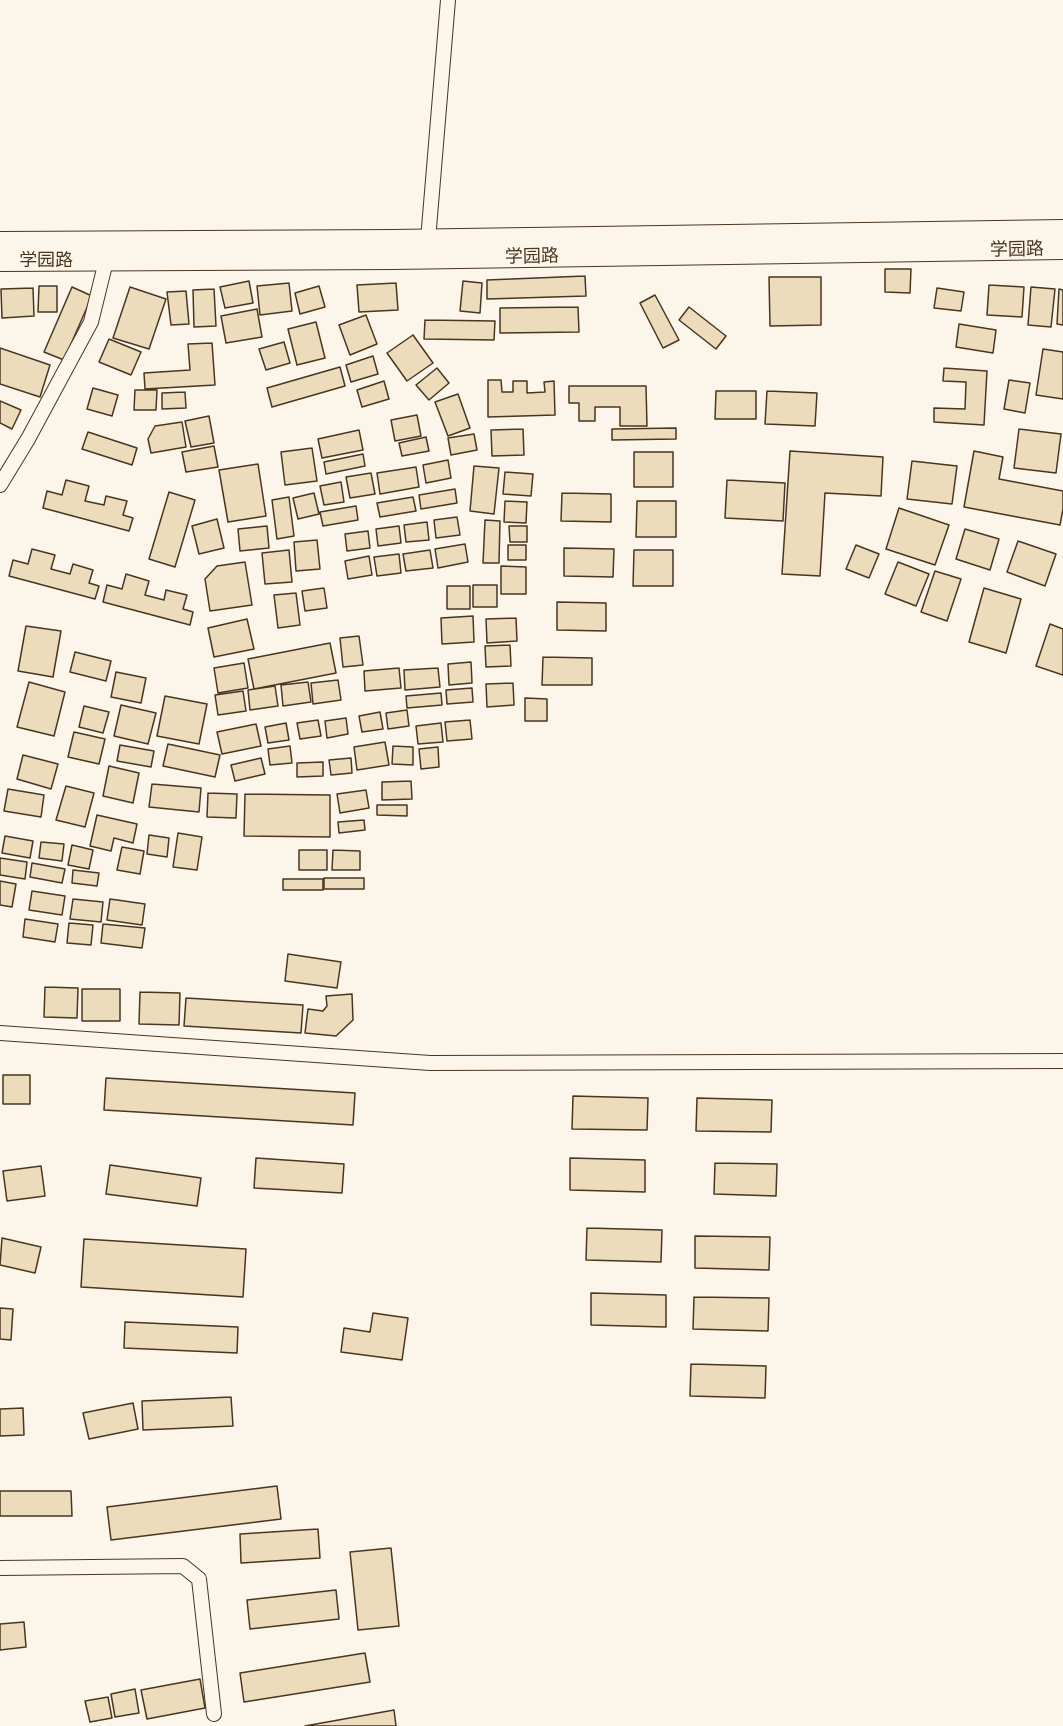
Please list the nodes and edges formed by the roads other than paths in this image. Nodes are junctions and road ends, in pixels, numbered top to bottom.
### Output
1 (448, 0) edge
2 (1063, 230) edge
3 (428, 240) junction
4 (0, 242) edge
5 (1063, 249) edge
6 (0, 261) edge
7 (105, 261) junction
8 (0, 485) edge
9 (0, 1033) edge
10 (1063, 1061) edge
11 (0, 1568) edge
12 (214, 1714) dead end

1 - 3 street
2 - 3 main road
3 - 4 main road
5 - 7 main road, 学园路
6 - 7 main road, 学园路
7 - 8 street
9 - 10 street
11 - 12 street

